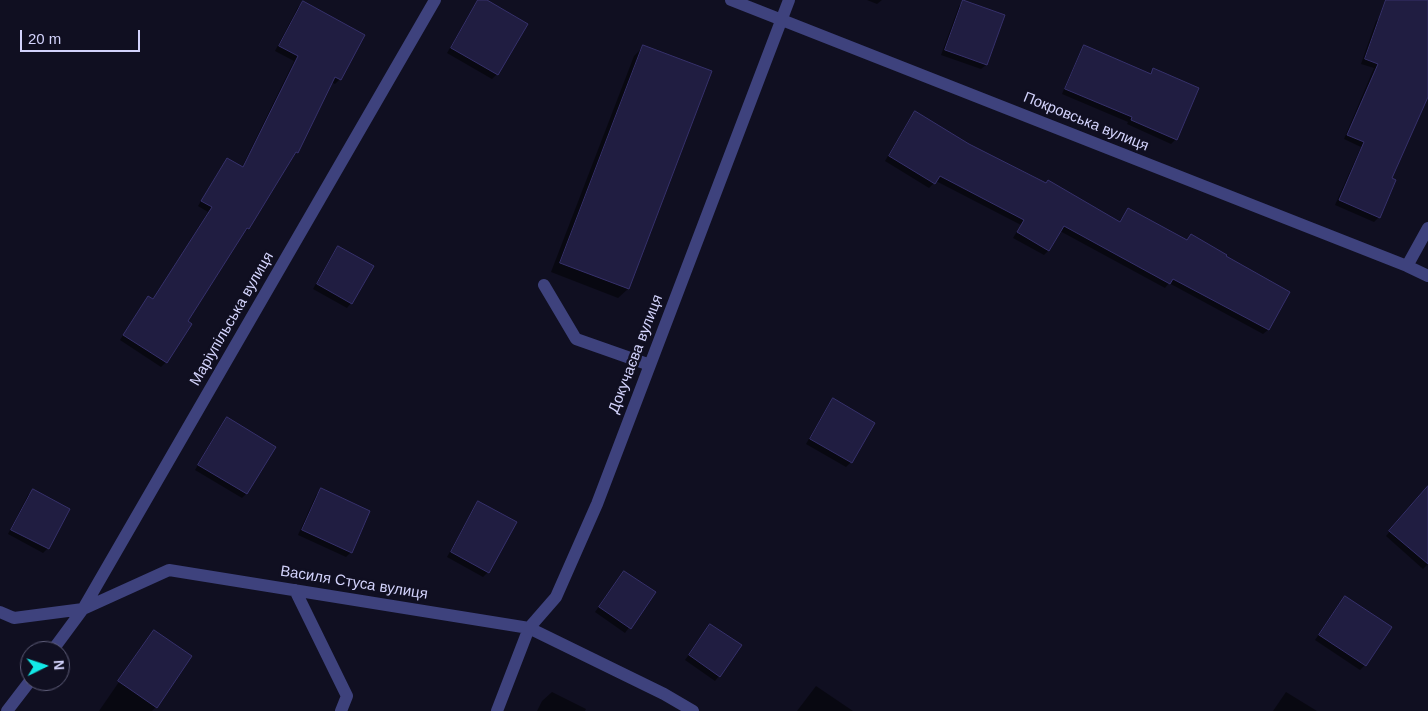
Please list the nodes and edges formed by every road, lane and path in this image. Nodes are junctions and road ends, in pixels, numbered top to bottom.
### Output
1 (435, 0) edge
2 (731, 0) edge
3 (789, 0) edge
4 (781, 19) junction
5 (1428, 228) edge
6 (1407, 266) junction
7 (1428, 276) edge
8 (544, 284) dead end
9 (650, 365) junction
10 (295, 590) junction
11 (84, 609) junction
12 (0, 612) edge
13 (530, 628) junction
14 (60, 641) edge
15 (23, 691) edge
16 (8, 711) edge
17 (341, 711) edge
18 (497, 711) edge
19 (693, 711) edge

1 - 11 street, Маріупільська вулиця
2 - 4 street, Покровська вулиця
3 - 4 street, Докучаєва вулиця
4 - 6 street, Покровська вулиця
4 - 9 street, Докучаєва вулиця
5 - 6 street
6 - 7 street, Покровська вулиця
8 - 9 street
9 - 13 street, Докучаєва вулиця
10 - 11 street, Василя Стуса вулиця
10 - 13 street, Василя Стуса вулиця
10 - 17 street
11 - 12 street, Василя Стуса вулиця
11 - 14 street, Маріупільська вулиця
13 - 18 street, Докучаєва вулиця
13 - 19 street, Василя Стуса вулиця
15 - 16 street

